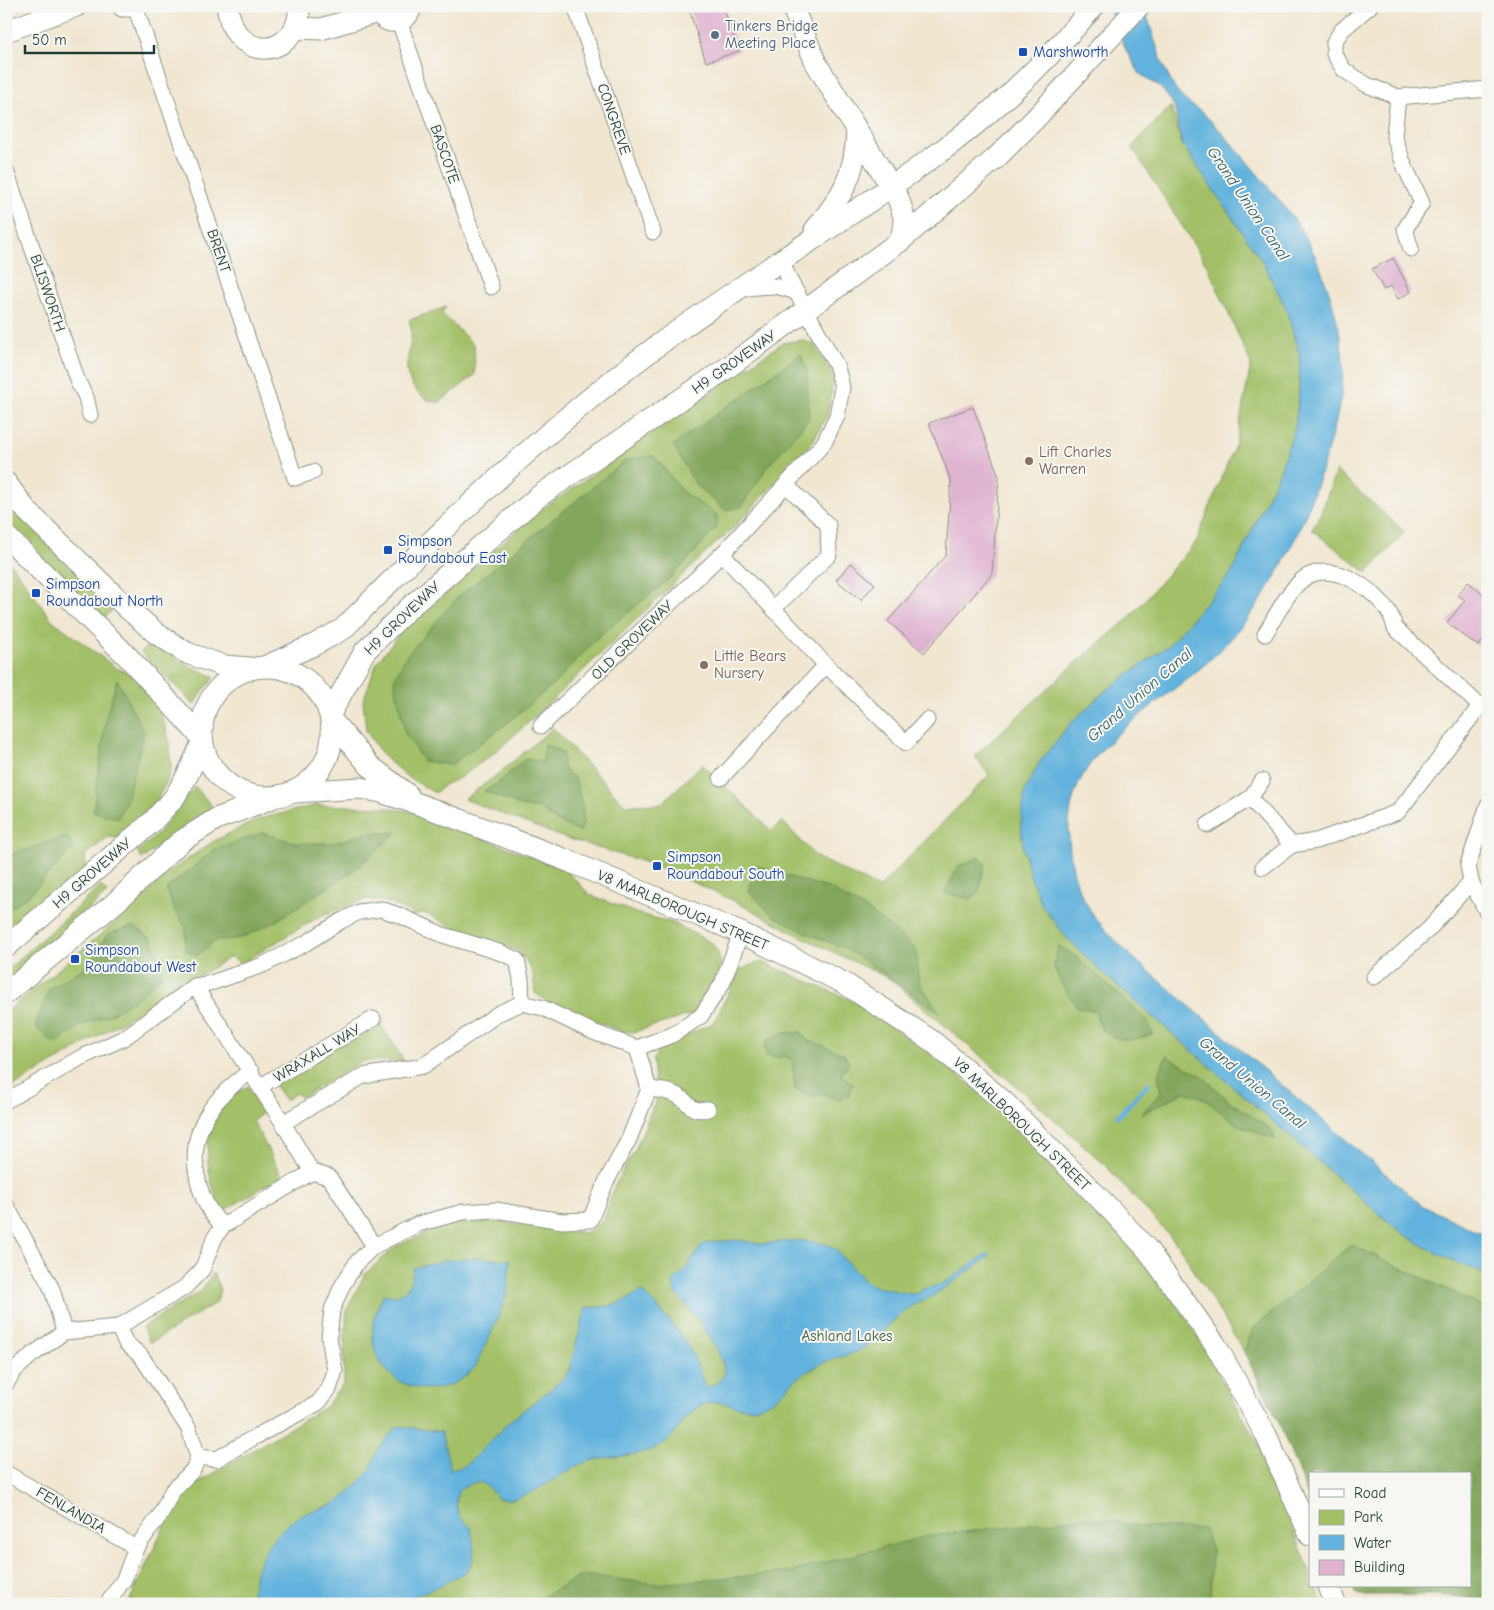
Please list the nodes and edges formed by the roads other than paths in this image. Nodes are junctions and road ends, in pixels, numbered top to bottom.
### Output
1 (76, 6) edge
2 (123, 6) edge
3 (135, 6) edge
4 (227, 6) edge
5 (298, 6) edge
6 (575, 6) edge
7 (792, 6) edge
8 (1094, 6) edge
9 (1139, 6) edge
10 (1370, 6) edge
11 (377, 9) edge
12 (405, 14) edge
13 (296, 28) junction
14 (6, 31) edge
15 (1488, 89) edge
16 (1398, 97) junction
17 (857, 132) junction
18 (6, 171) edge
19 (894, 192) junction
20 (954, 195) junction
21 (846, 206) junction
22 (653, 232) dead end
23 (896, 244) junction
24 (1411, 249) dead end
25 (794, 250) junction
26 (491, 287) dead end
27 (735, 290) junction
28 (801, 302) junction
29 (90, 415) dead end
30 (313, 472) dead end
31 (6, 483) edge
32 (786, 485) junction
33 (6, 536) edge
34 (722, 554) junction
35 (774, 608) junction
36 (1265, 634) dead end
37 (826, 665) junction
38 (259, 667) junction
39 (1484, 704) edge
40 (331, 717) junction
41 (927, 720) dead end
42 (541, 726) dead end
43 (202, 741) junction
44 (721, 778) dead end
45 (1262, 781) dead end
46 (285, 794) junction
47 (1250, 798) junction
48 (421, 804) junction
49 (1488, 805) edge
50 (1208, 826) dead end
51 (1292, 845) junction
52 (1263, 867) dead end
53 (1471, 882) junction
54 (1488, 914) edge
55 (741, 933) junction
56 (6, 947) edge
57 (1374, 977) dead end
58 (196, 986) junction
59 (6, 993) edge
60 (522, 1003) junction
61 (373, 1019) dead end
62 (637, 1048) junction
63 (251, 1071) junction
64 (261, 1086) junction
65 (649, 1089) junction
66 (6, 1101) edge
67 (708, 1109) dead end
68 (284, 1123) junction
69 (312, 1172) junction
70 (6, 1205) edge
71 (224, 1226) junction
72 (374, 1246) junction
73 (118, 1327) junction
74 (64, 1332) junction
75 (6, 1384) edge
76 (198, 1457) junction
77 (6, 1472) edge
78 (1309, 1533) edge
79 (136, 1548) junction
80 (1330, 1588) edge
81 (107, 1604) edge
82 (1335, 1604) edge

1 - 14 street
2 - 3 street
3 - 30 street, BRENT
4 - 13 street
5 - 13 street
6 - 22 street, CONGREVE
7 - 17 street
8 - 19 street
9 - 20 street, H9 GROVEWAY
10 - 16 street
11 - 12 street
11 - 13 street
12 - 26 street, BASCOTE
15 - 16 street
16 - 24 street
17 - 19 street
17 - 21 street
18 - 29 street, BLISWORTH
19 - 20 street
19 - 21 street
19 - 23 street
20 - 23 street, H9 GROVEWAY
21 - 25 street
23 - 28 street, H9 GROVEWAY
25 - 27 street
25 - 28 street, OLD GROVEWAY
27 - 28 street
27 - 38 street
28 - 32 street, OLD GROVEWAY
28 - 40 street, H9 GROVEWAY
31 - 38 street
32 - 34 street, OLD GROVEWAY
32 - 35 street
33 - 43 street
34 - 35 street
34 - 42 street, OLD GROVEWAY
35 - 37 street
36 - 39 street
37 - 41 street
37 - 44 street
38 - 40 street
38 - 43 street
39 - 51 street
40 - 46 street
40 - 48 street, V8 MARLBOROUGH STREET
43 - 46 street
43 - 56 street, H9 GROVEWAY
45 - 47 street
46 - 48 street, V8 MARLBOROUGH STREET
46 - 59 street
47 - 50 street
47 - 51 street
48 - 55 street, V8 MARLBOROUGH STREET
49 - 53 street
51 - 52 street
53 - 54 street
53 - 57 street
55 - 62 street
55 - 78 street, V8 MARLBOROUGH STREET
58 - 60 street
58 - 63 street, WRAXALL WAY
58 - 66 street
60 - 62 street
60 - 68 street
61 - 64 street, WRAXALL WAY
62 - 65 street
63 - 64 street, WRAXALL WAY
63 - 71 street, WRAXALL WAY
64 - 68 street, WRAXALL WAY
65 - 67 street
65 - 72 street
68 - 69 street, WRAXALL WAY
69 - 71 street
69 - 72 street
70 - 74 street
71 - 73 street
72 - 76 street
73 - 74 street
73 - 76 street
74 - 75 street
76 - 79 street
77 - 79 street, FENLANDIA
79 - 81 street
80 - 82 street

